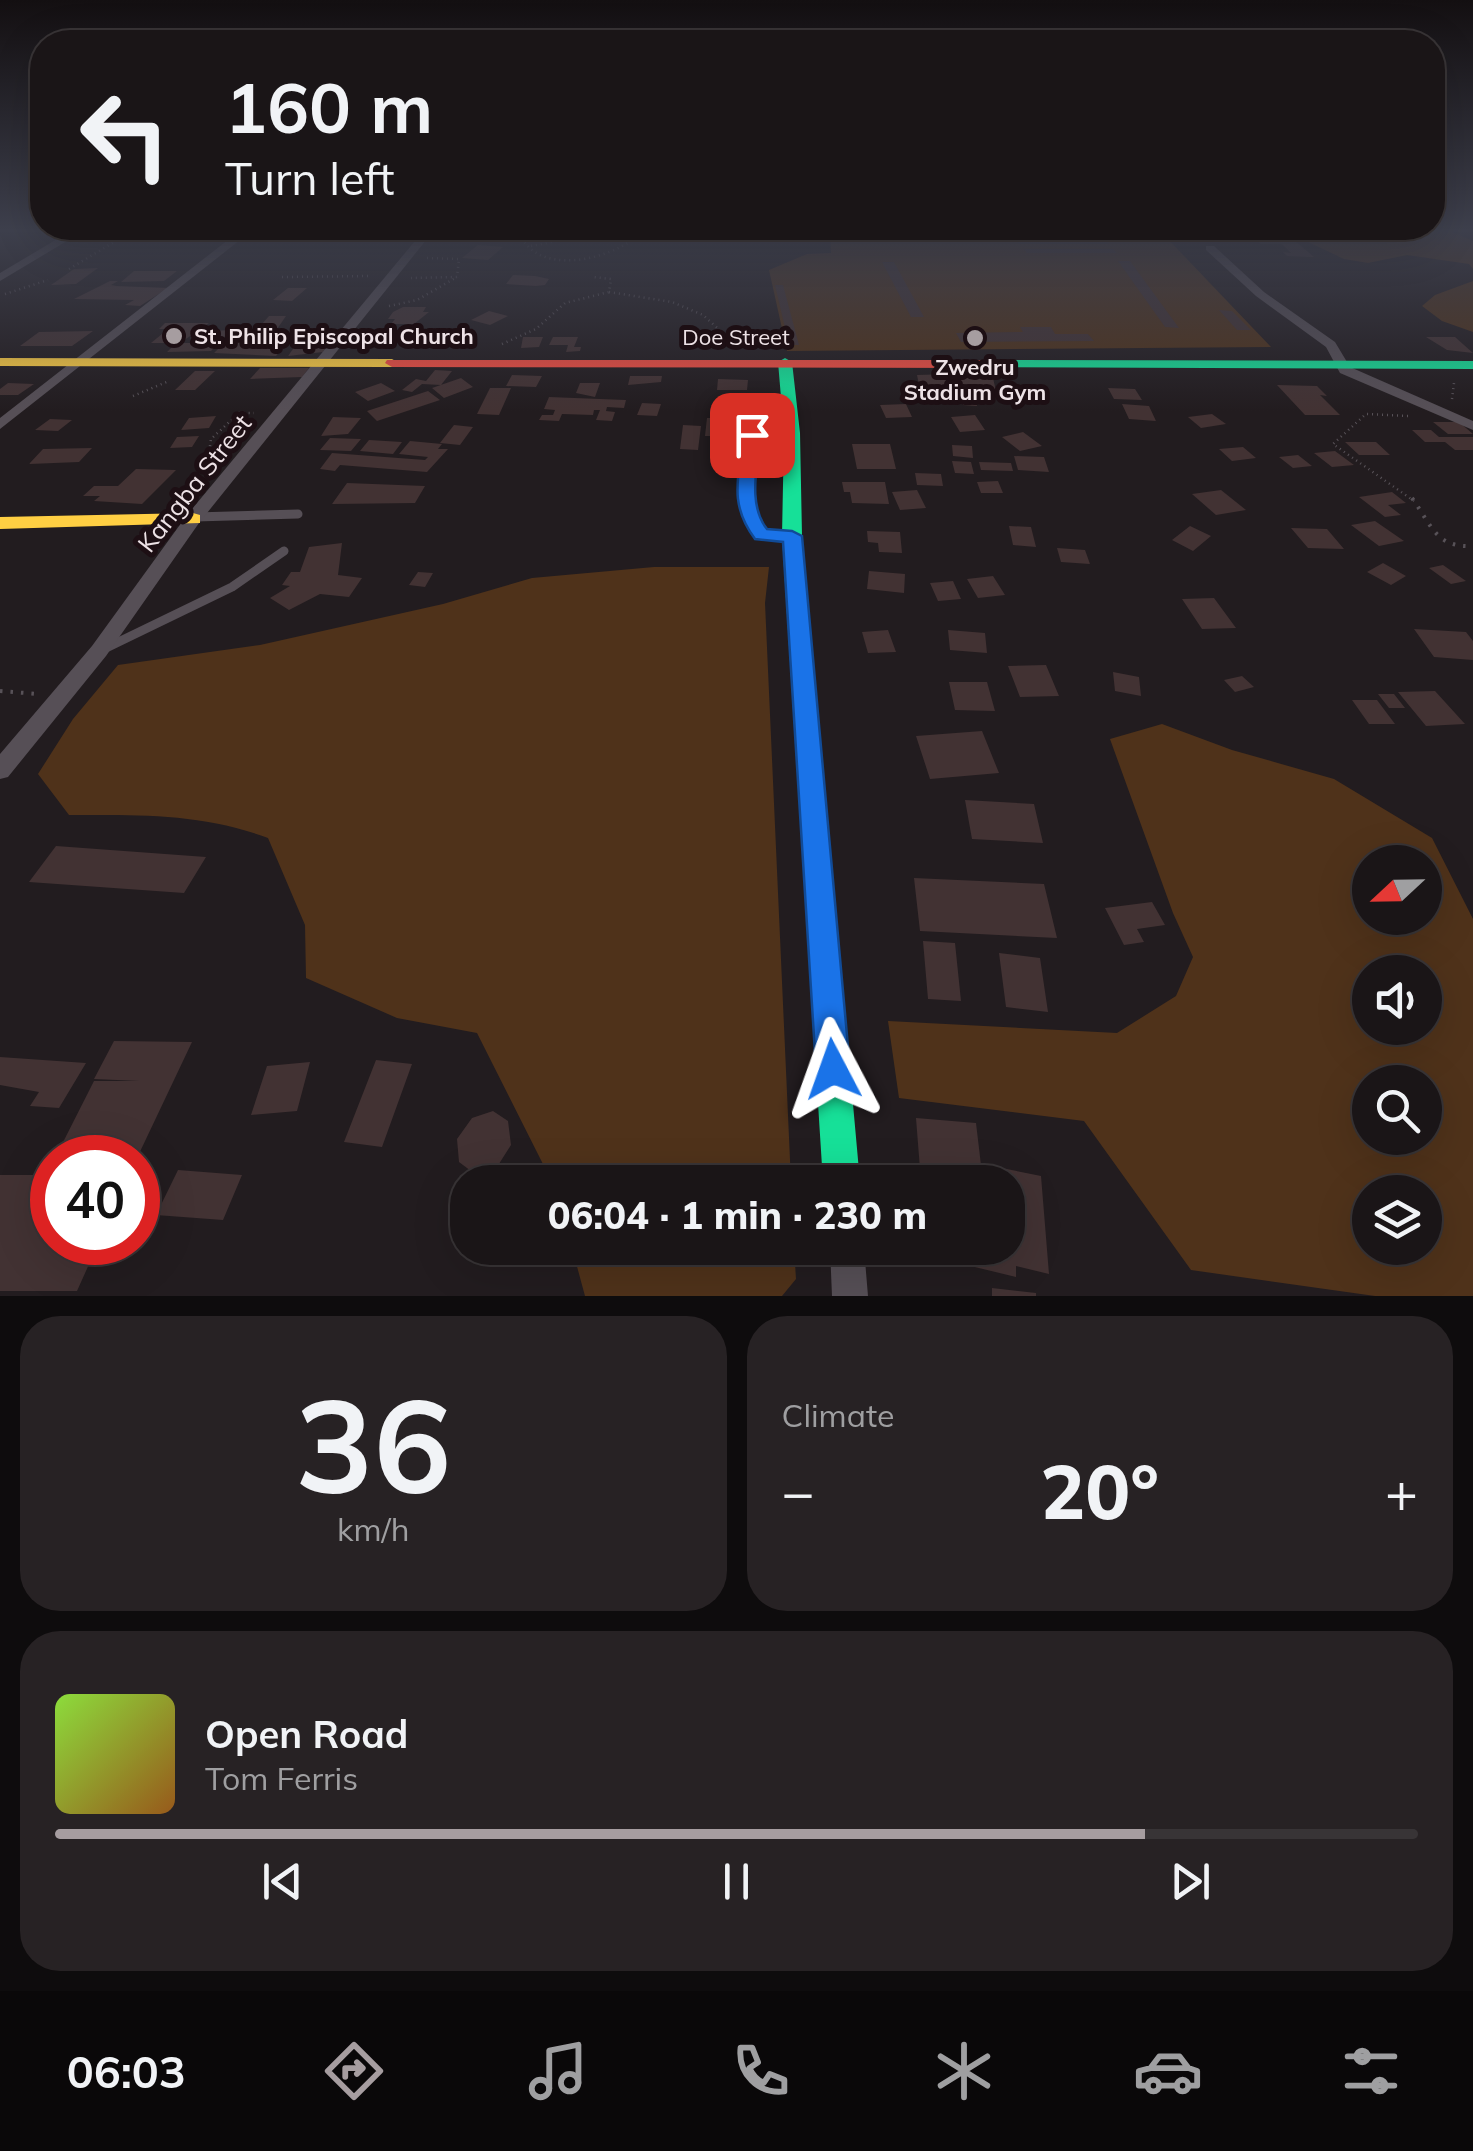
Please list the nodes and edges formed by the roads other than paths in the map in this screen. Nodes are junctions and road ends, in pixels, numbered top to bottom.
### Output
1 (174, 289) edge
2 (381, 289) edge
3 (1255, 289) edge
4 (0, 362) edge
5 (82, 362) junction
6 (322, 362) junction
7 (794, 362) junction
8 (1344, 365) junction
9 (1472, 375) edge
10 (714, 412) dead end
11 (0, 425) edge
12 (1473, 426) edge
13 (298, 514) dead end
14 (194, 518) junction
15 (0, 523) edge
16 (792, 536) junction
17 (284, 551) dead end
18 (99, 652) junction
19 (0, 770) edge
20 (841, 1165) edge
21 (848, 1265) edge
22 (850, 1296) edge

1 - 5 street
2 - 6 street, Kangba Street
3 - 8 street
4 - 5 street, Doe Street
5 - 6 street, Doe Street
5 - 11 street
6 - 7 street, Doe Street
6 - 14 street, Kangba Street
7 - 8 street, Doe Street
7 - 16 street
8 - 9 street, Doe Street
8 - 12 street
10 - 16 lane
13 - 14 lane
14 - 15 street
14 - 18 street, Kangba Street
16 - 20 street
17 - 18 lane
18 - 19 street, Kangba Street
21 - 22 street

